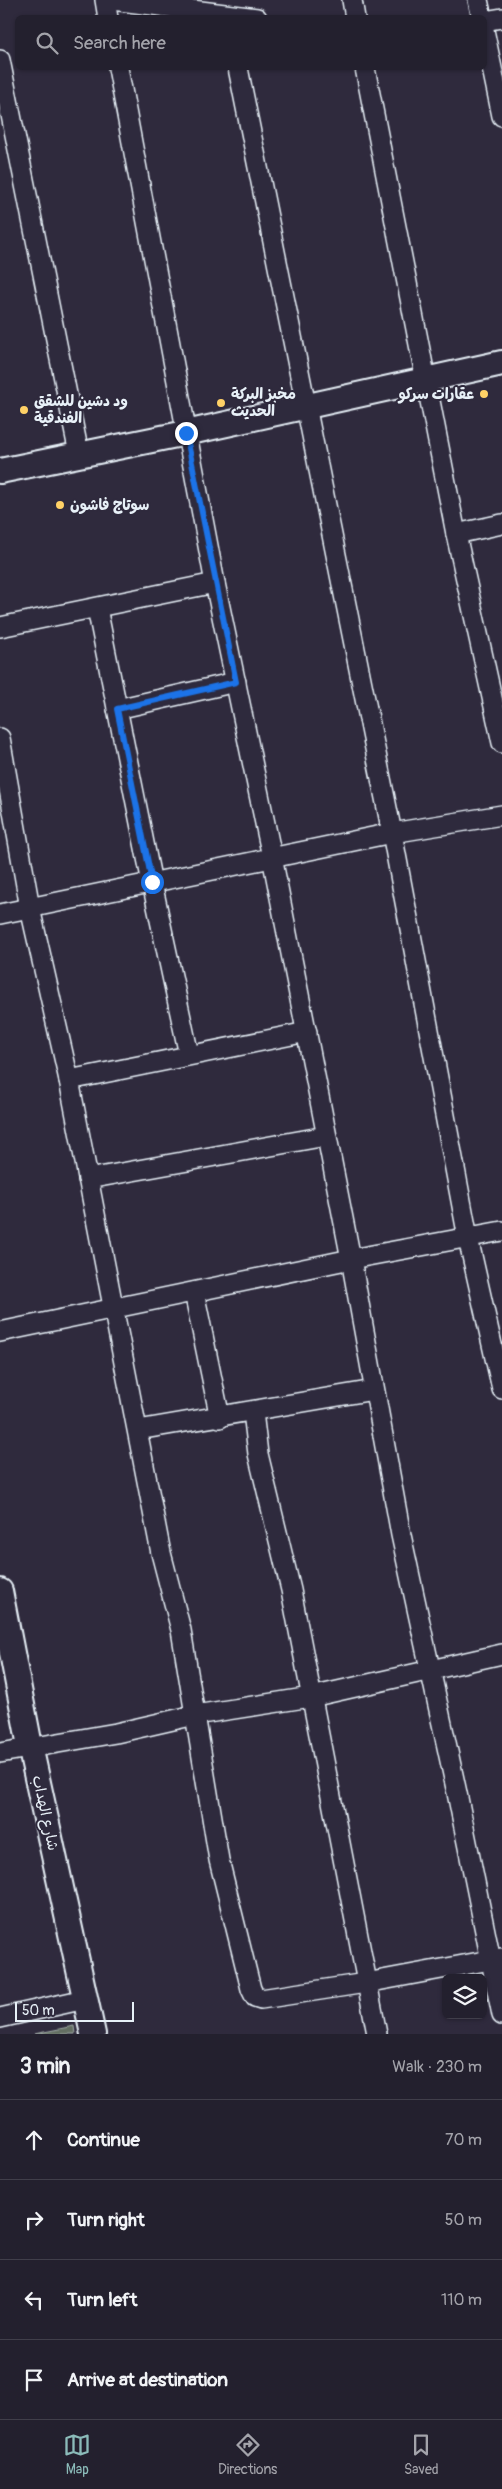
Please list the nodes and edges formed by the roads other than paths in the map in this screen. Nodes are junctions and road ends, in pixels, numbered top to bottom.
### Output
1 (105, 0) edge
2 (112, 0) edge
3 (352, 0) edge
4 (478, 0) edge
5 (226, 10) edge
6 (108, 15) edge
7 (245, 15) edge
8 (355, 15) edge
9 (481, 15) edge
10 (502, 18) edge
11 (487, 20) edge
12 (487, 44) edge
13 (0, 60) edge
14 (118, 70) edge
15 (238, 70) edge
16 (365, 70) edge
17 (502, 116) edge
18 (502, 363) edge
19 (425, 378) junction
20 (306, 405) junction
21 (186, 433) junction
22 (79, 454) junction
23 (0, 471) edge
24 (502, 524) edge
25 (456, 534) junction
26 (215, 583) junction
27 (97, 608) junction
28 (0, 627) edge
29 (236, 682) junction
30 (117, 709) junction
31 (0, 738) edge
32 (502, 743) edge
33 (502, 815) edge
34 (392, 833) junction
35 (272, 857) junction
36 (152, 882) junction
37 (30, 908) junction
38 (0, 914) edge
39 (307, 1032) junction
40 (189, 1055) junction
41 (68, 1080) junction
42 (326, 1136) junction
43 (88, 1179) junction
44 (502, 1231) edge
45 (468, 1238) junction
46 (351, 1259) junction
47 (194, 1292) junction
48 (112, 1310) junction
49 (0, 1332) edge
50 (502, 1389) edge
51 (374, 1390) junction
52 (253, 1412) junction
53 (220, 1418) junction
54 (138, 1430) junction
55 (0, 1591) edge
56 (502, 1654) edge
57 (431, 1669) junction
58 (311, 1697) junction
59 (196, 1715) junction
60 (30, 1746) junction
61 (0, 1752) edge
62 (496, 1959) edge
63 (366, 1983) junction
64 (85, 1999) junction
65 (502, 2015) edge
66 (0, 2018) edge
67 (93, 2034) edge
68 (377, 2034) edge

1 - 6 street
2 - 5 street
3 - 8 street
4 - 9 street
5 - 7 street
10 - 11 street
12 - 17 street
13 - 22 street
14 - 21 street
15 - 20 street
16 - 19 street
18 - 19 street
19 - 20 street
19 - 25 street
20 - 21 street
20 - 34 street
21 - 22 street
21 - 26 street
22 - 23 street
24 - 25 street
25 - 32 street
26 - 27 street
26 - 29 street
27 - 28 street
27 - 30 street
29 - 30 street
29 - 35 street
30 - 36 street
31 - 37 street
33 - 34 street
34 - 35 street
34 - 45 street
35 - 36 street
35 - 39 street
36 - 37 street
36 - 40 street
37 - 38 street
37 - 41 street
39 - 40 street
39 - 42 street
40 - 41 street
41 - 43 street
42 - 43 street
42 - 46 street
43 - 48 street
44 - 45 street
45 - 46 street
45 - 50 street
46 - 47 street
46 - 51 street
47 - 48 street
47 - 53 street
48 - 49 street
48 - 54 street
51 - 52 street
51 - 57 street
52 - 53 street
52 - 58 street
53 - 54 street
54 - 59 street
55 - 60 street, شارع الهداب
56 - 57 street
57 - 58 street
57 - 62 street
58 - 59 street
58 - 63 street
59 - 60 street
59 - 63 street
60 - 61 street
60 - 64 street, شارع الهداب
62 - 63 street
62 - 65 street
63 - 68 street
64 - 66 street
64 - 67 street, شارع الهداب

